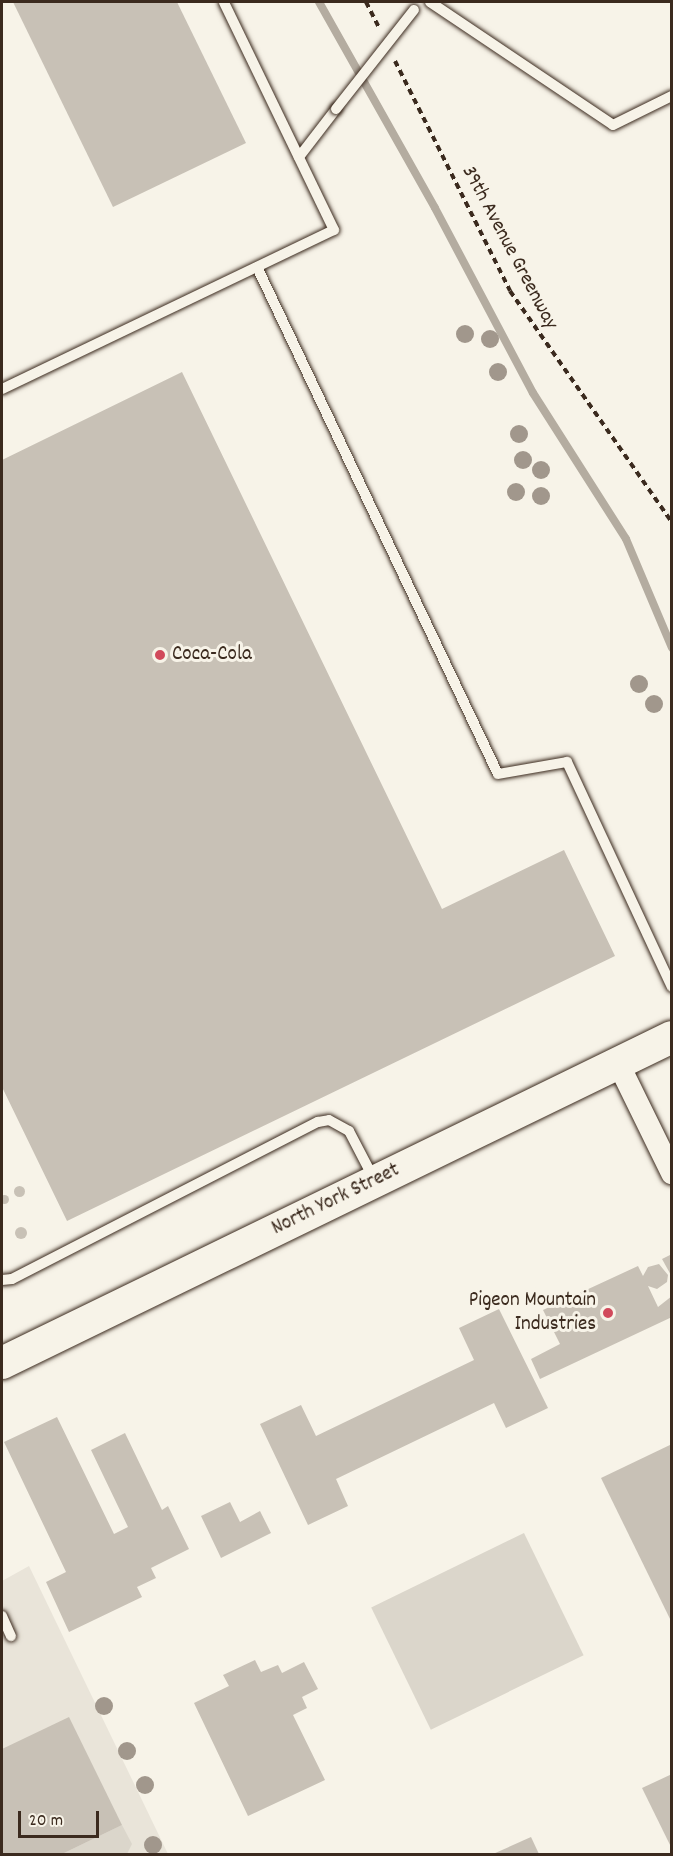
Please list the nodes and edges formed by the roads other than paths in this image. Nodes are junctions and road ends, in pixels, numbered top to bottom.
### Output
1 (224, 2) edge
2 (430, 2) edge
3 (417, 6) edge
4 (672, 96) edge
5 (299, 157) junction
6 (257, 267) junction
7 (2, 389) edge
8 (672, 987) edge
9 (672, 1037) edge
10 (618, 1064) junction
11 (672, 1173) edge
12 (375, 1181) junction
13 (2, 1280) edge
14 (2, 1363) edge
15 (2, 1616) edge
16 (11, 1636) dead end

1 - 5 lane
2 - 4 lane
3 - 5 lane, bridge
5 - 6 lane
6 - 7 lane
6 - 8 lane
9 - 10 main road, North York Street
10 - 11 street
10 - 12 main road, North York Street
12 - 13 lane
12 - 14 main road, North York Street
15 - 16 lane

